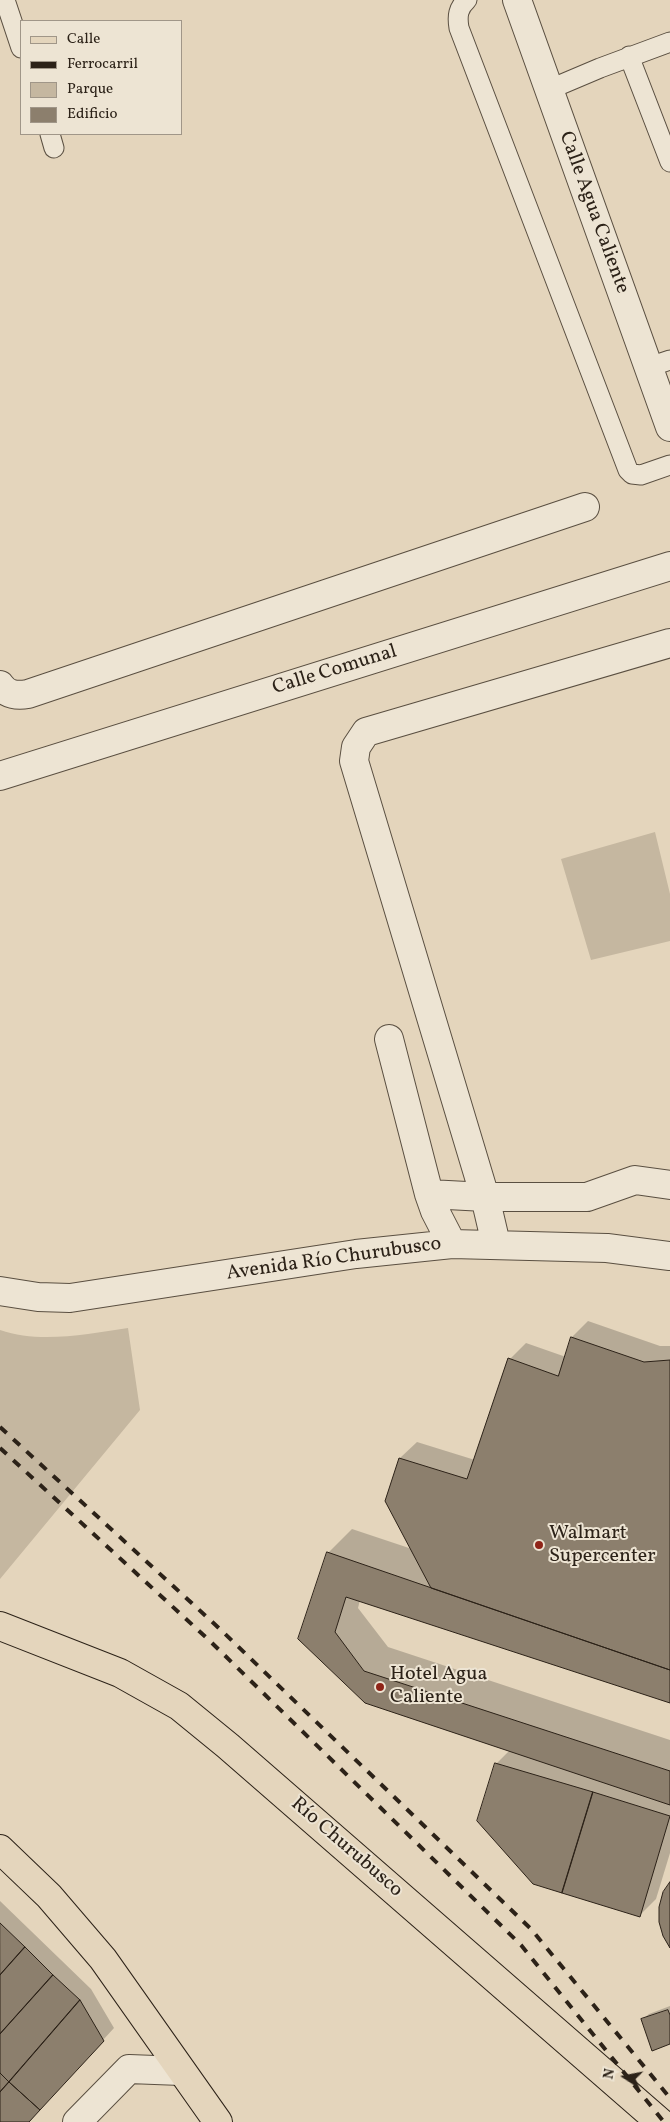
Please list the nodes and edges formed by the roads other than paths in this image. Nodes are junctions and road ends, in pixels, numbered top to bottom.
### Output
1 (5, 0) edge
2 (467, 0) edge
3 (516, 0) edge
4 (670, 42) edge
5 (20, 45) edge
6 (629, 56) junction
7 (548, 90) junction
8 (670, 162) edge
9 (659, 363) edge
10 (670, 427) edge
11 (670, 464) edge
12 (585, 508) dead end
13 (670, 566) edge
14 (670, 643) edge
15 (0, 685) edge
16 (0, 776) edge
17 (389, 1039) dead end
18 (670, 1166) edge
19 (635, 1180) junction
20 (670, 1185) edge
21 (429, 1194) junction
22 (485, 1197) junction
23 (452, 1244) junction
24 (496, 1244) junction
25 (670, 1256) edge
26 (0, 1290) edge
27 (0, 1626) edge
28 (0, 1849) edge
29 (181, 2071) junction
30 (658, 2121) edge
31 (77, 2122) edge
32 (217, 2122) edge

1 - 5 lane
2 - 11 lane
3 - 7 street, Calle Agua Caliente
4 - 6 lane
6 - 7 lane
6 - 8 lane
7 - 9 street, Calle Agua Caliente
9 - 10 street, Calle Agua Caliente
12 - 15 street
13 - 16 street, Calle Comunal
14 - 22 street
17 - 21 street
18 - 19 street
19 - 20 street
19 - 22 street
21 - 22 street
21 - 23 street
22 - 24 street
23 - 24 street, Avenida Río Churubusco
23 - 26 street, Avenida Río Churubusco
24 - 25 street, Avenida Río Churubusco
27 - 30 main road, Río Churubusco
28 - 29 main road
29 - 31 street
29 - 32 main road

